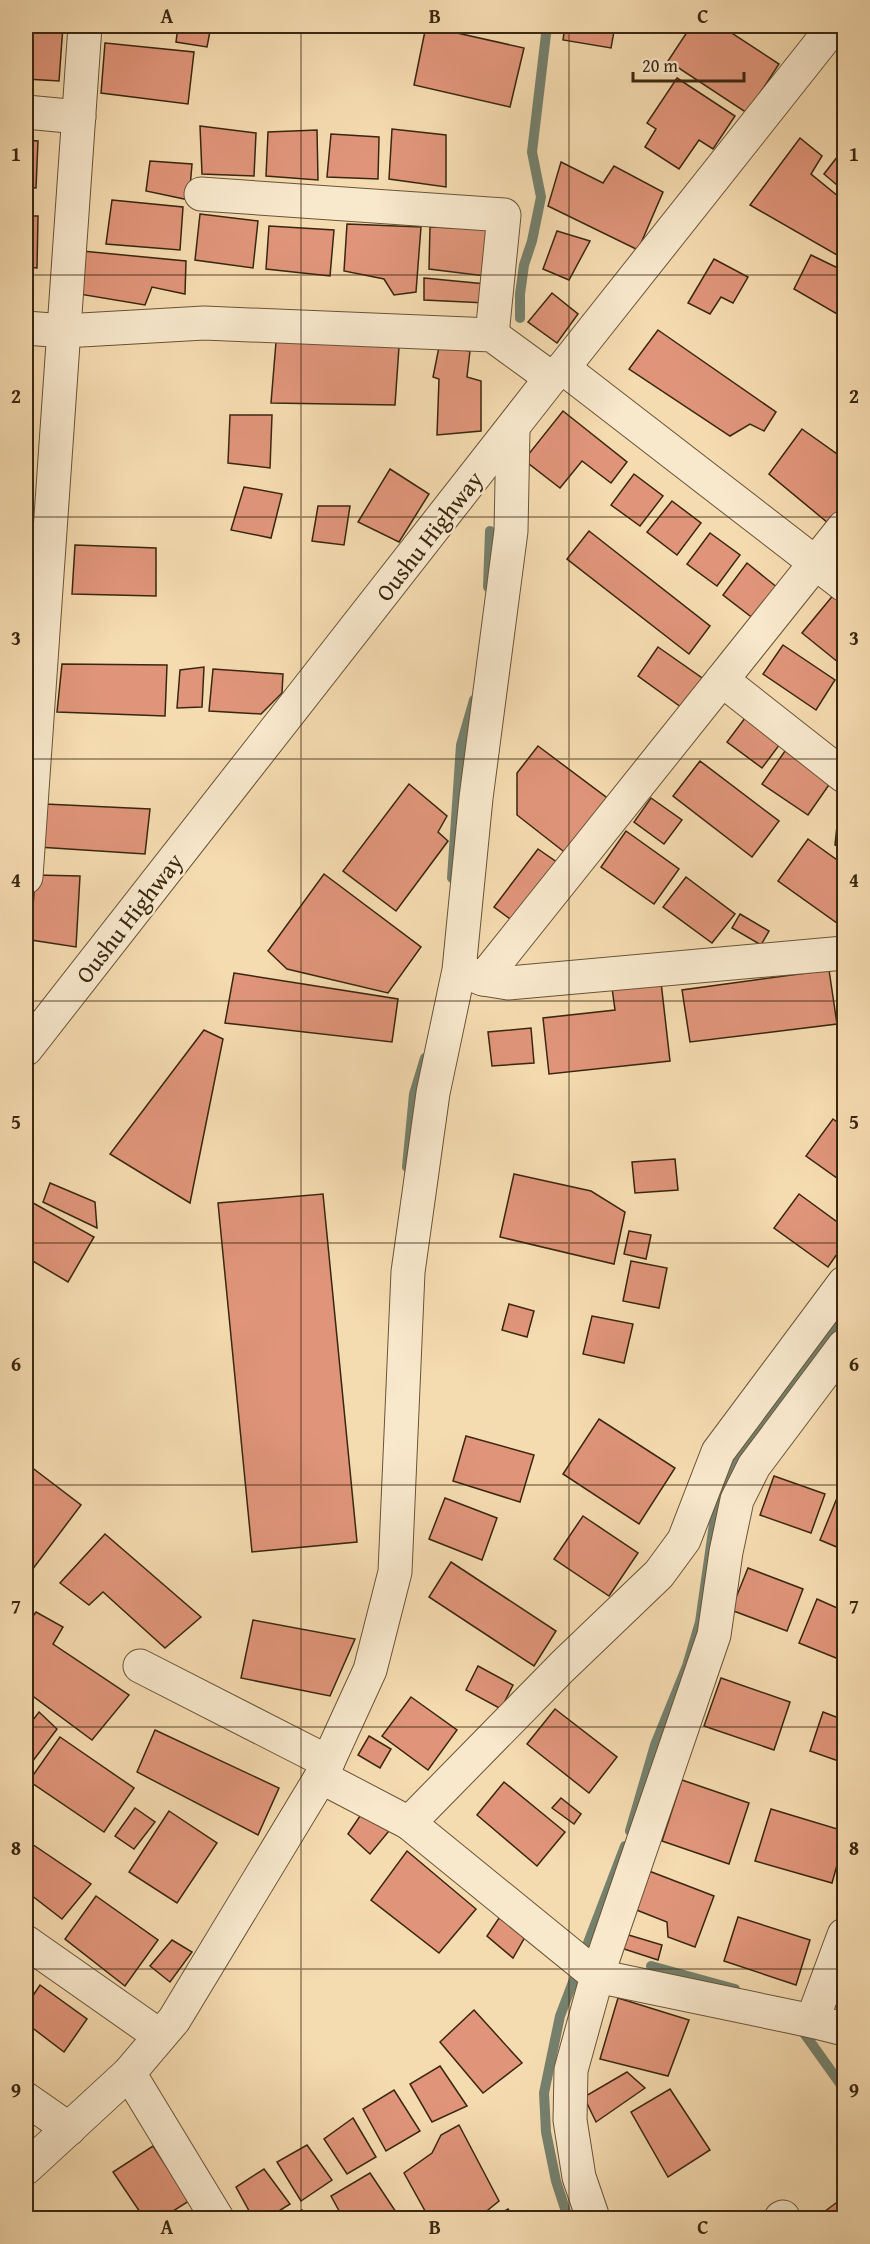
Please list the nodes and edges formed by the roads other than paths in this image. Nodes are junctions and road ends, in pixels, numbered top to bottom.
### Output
1 (85, 26) edge
2 (834, 26) edge
3 (26, 112) edge
4 (79, 117) junction
5 (201, 194) dead end
6 (26, 328) edge
7 (64, 331) junction
8 (492, 335) junction
9 (557, 373) junction
10 (513, 430) junction
11 (844, 527) edge
12 (816, 562) junction
13 (844, 585) edge
14 (722, 680) junction
15 (844, 776) edge
16 (26, 877) edge
17 (844, 953) edge
18 (471, 974) junction
19 (26, 1049) edge
20 (844, 1282) edge
21 (844, 1346) edge
22 (140, 1666) dead end
23 (325, 1769) junction
24 (409, 1823) junction
25 (844, 1935) edge
26 (26, 1942) edge
27 (585, 1967) junction
28 (812, 2020) junction
29 (844, 2029) edge
30 (160, 2036) junction
31 (129, 2073) junction
32 (26, 2099) edge
33 (69, 2129) junction
34 (26, 2168) edge
35 (217, 2218) edge
36 (593, 2218) edge

1 - 4 street
2 - 9 street, Oushu Highway
3 - 4 street
4 - 7 street
5 - 8 street
6 - 7 street
7 - 8 street
7 - 16 street
8 - 9 street
9 - 10 street, Oushu Highway
9 - 12 street
10 - 18 street
10 - 19 street, Oushu Highway
11 - 12 street
12 - 13 street
12 - 14 street
14 - 15 street
14 - 18 street
17 - 18 street
18 - 23 street
20 - 24 street
21 - 27 street
22 - 23 street
23 - 24 street
23 - 30 street
24 - 27 street
25 - 28 street
26 - 30 street
27 - 28 street
27 - 36 street
28 - 29 street
30 - 31 street
31 - 33 street
31 - 35 street
32 - 33 street
33 - 34 street

